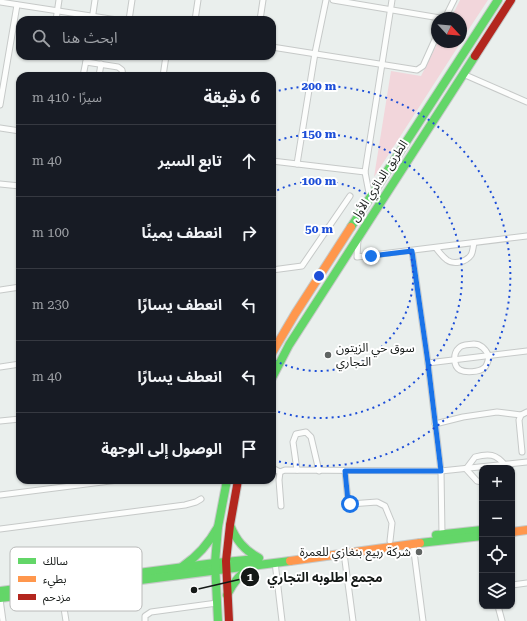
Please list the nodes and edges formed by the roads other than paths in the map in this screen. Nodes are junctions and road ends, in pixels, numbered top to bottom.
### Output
1 (58, 0) edge
2 (95, 0) edge
3 (132, 0) edge
4 (198, 0) edge
5 (263, 0) edge
6 (326, 0) edge
7 (333, 0) edge
8 (392, 0) edge
9 (454, 0) edge
10 (498, 0) edge
11 (511, 0) edge
12 (0, 2) edge
13 (17, 5) junction
14 (390, 9) junction
15 (57, 10) junction
16 (448, 12) edge
17 (56, 16) edge
18 (83, 16) edge
19 (92, 16) edge
20 (130, 16) edge
21 (196, 16) edge
22 (261, 16) edge
23 (431, 16) edge
24 (276, 47) edge
25 (431, 48) edge
26 (315, 54) junction
27 (86, 60) edge
28 (89, 60) edge
29 (165, 60) edge
30 (101, 64) junction
31 (382, 64) junction
32 (84, 72) edge
33 (100, 72) edge
34 (122, 72) edge
35 (164, 72) edge
36 (463, 74) junction
37 (527, 102) edge
38 (0, 105) edge
39 (0, 128) edge
40 (16, 130) edge
41 (276, 161) edge
42 (297, 164) junction
43 (365, 172) junction
44 (0, 184) edge
45 (16, 186) edge
46 (350, 196) dead end
47 (370, 199) junction
48 (358, 236) junction
49 (527, 236) edge
50 (474, 243) junction
51 (436, 248) junction
52 (412, 251) junction
53 (276, 269) edge
54 (16, 287) edge
55 (0, 290) edge
56 (276, 346) edge
57 (527, 351) edge
58 (489, 356) junction
59 (454, 359) junction
60 (428, 363) junction
61 (16, 365) edge
62 (0, 367) edge
63 (276, 370) edge
64 (527, 412) edge
65 (521, 415) junction
66 (16, 419) edge
67 (0, 421) edge
68 (435, 424) junction
69 (522, 452) dead end
70 (527, 462) edge
71 (504, 465) edge
72 (510, 465) edge
73 (479, 468) edge
74 (466, 469) junction
75 (276, 470) edge
76 (297, 470) junction
77 (319, 471) junction
78 (345, 471) junction
79 (441, 471) junction
80 (280, 472) junction
81 (479, 481) edge
82 (87, 484) edge
83 (226, 484) edge
84 (237, 484) edge
85 (0, 495) edge
86 (201, 499) dead end
87 (281, 506) dead end
88 (527, 524) edge
89 (230, 525) junction
90 (515, 526) edge
91 (218, 527) junction
92 (0, 529) edge
93 (479, 530) edge
94 (527, 530) edge
95 (515, 532) edge
96 (442, 534) junction
97 (479, 536) edge
98 (390, 541) junction
99 (413, 544) junction
100 (344, 553) junction
101 (258, 561) junction
102 (275, 562) junction
103 (226, 565) junction
104 (180, 567) junction
105 (215, 567) junction
106 (142, 572) edge
107 (142, 578) edge
108 (527, 583) edge
109 (515, 585) edge
110 (10, 590) edge
111 (0, 591) edge
112 (227, 594) junction
113 (10, 597) edge
114 (0, 598) edge
115 (217, 604) junction
116 (499, 609) edge
117 (64, 611) edge
118 (3, 621) edge
119 (66, 621) edge
120 (145, 621) edge
121 (218, 621) edge
122 (229, 621) edge
123 (282, 621) edge
124 (353, 621) edge
125 (423, 621) edge
126 (502, 621) edge

1 - 15 street
2 - 19 street
3 - 20 street
4 - 21 street
5 - 22 street
6 - 26 street
7 - 14 street
8 - 14 street
9 - 16 street
10 - 47 main road, الطريق الدائري الأول
11 - 36 main road, الطريق الدائري الأول
12 - 13 street
13 - 15 street
13 - 38 street
14 - 23 street
14 - 31 street
15 - 17 street
15 - 18 street
24 - 26 street
25 - 31 street
26 - 31 street
26 - 42 street
27 - 32 street
28 - 30 street
29 - 35 street
30 - 33 street
30 - 34 street
31 - 43 street
36 - 37 street
36 - 48 main road, الطريق الدائري الأول
39 - 40 street
41 - 42 street
42 - 43 street
43 - 47 street
44 - 45 street
46 - 53 street
47 - 56 main road, الطريق الدائري الأول
48 - 52 street
48 - 63 main road, الطريق الدائري الأول
49 - 50 street
50 - 51 street
50 - 51 street
51 - 52 street
52 - 60 street
54 - 55 street
57 - 58 street
58 - 59 street
58 - 59 street
58 - 59 street
59 - 60 street
60 - 68 street
61 - 62 street
64 - 65 street
65 - 68 street
65 - 69 street
66 - 67 street
68 - 79 street
70 - 72 street
71 - 74 street
73 - 74 street
74 - 79 street
74 - 81 street
75 - 80 street
76 - 77 street
76 - 77 street
76 - 80 street
77 - 78 street
78 - 79 street
78 - 98 street
79 - 96 street
80 - 87 street
82 - 85 street
83 - 91 main road
84 - 89 main road
86 - 92 street
88 - 90 main road
89 - 101 main road
89 - 103 main road
91 - 104 main road
91 - 105 main road
93 - 96 main road
94 - 95 main road
96 - 98 main road
97 - 99 main road
98 - 101 main road
99 - 100 main road
99 - 125 street
100 - 102 main road
100 - 124 street
101 - 102 main road
101 - 103 main road
101 - 112 main road
102 - 123 street
103 - 105 main road
103 - 112 main road
104 - 105 main road
104 - 106 main road
105 - 107 main road
105 - 115 main road
108 - 109 street
110 - 111 main road
112 - 122 main road
113 - 114 main road
114 - 118 street
115 - 120 street
115 - 121 main road
116 - 126 street
117 - 119 street

